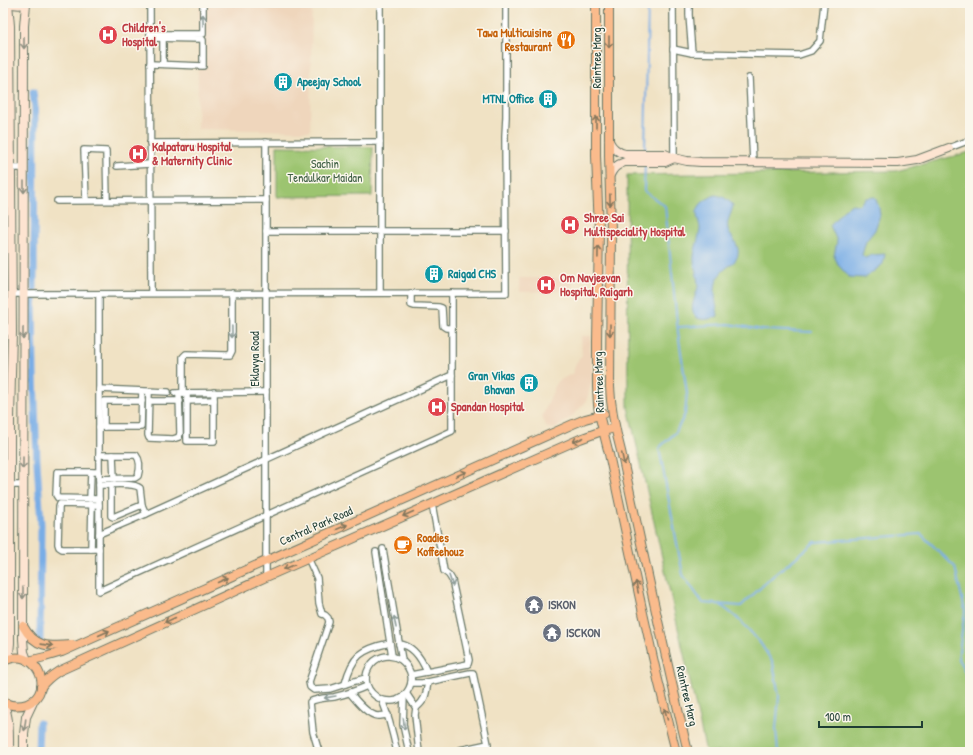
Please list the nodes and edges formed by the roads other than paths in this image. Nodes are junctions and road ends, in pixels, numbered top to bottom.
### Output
1 (9, 3) edge
2 (150, 3) edge
3 (203, 3) edge
4 (380, 3) edge
5 (506, 3) edge
6 (596, 3) edge
7 (609, 3) edge
8 (673, 3) edge
9 (689, 3) edge
10 (824, 3) edge
11 (27, 4) edge
12 (150, 36) junction
13 (163, 38) junction
14 (673, 49) junction
15 (692, 53) junction
16 (7, 54) edge
17 (150, 64) junction
18 (163, 64) junction
19 (749, 78) dead end
20 (7, 125) edge
21 (970, 140) edge
22 (609, 141) junction
23 (266, 142) junction
24 (380, 142) junction
25 (150, 143) junction
26 (949, 148) joint
27 (637, 158) junction
28 (674, 158) junction
29 (753, 162) junction
30 (150, 164) junction
31 (118, 166) dead end
32 (7, 168) edge
33 (24, 168) junction
34 (610, 175) junction
35 (86, 200) junction
36 (107, 200) junction
37 (150, 200) junction
38 (266, 200) junction
39 (57, 201) dead end
40 (266, 231) junction
41 (380, 231) junction
42 (506, 231) junction
43 (232, 293) junction
44 (266, 293) junction
45 (380, 293) junction
46 (411, 293) junction
47 (452, 293) junction
48 (11, 294) junction
49 (26, 294) junction
50 (99, 294) junction
51 (151, 294) junction
52 (3, 327) edge
53 (452, 328) junction
54 (12, 329) junction
55 (3, 332) edge
56 (452, 375) junction
57 (99, 389) junction
58 (142, 391) junction
59 (149, 392) junction
60 (168, 392) dead end
61 (214, 392) junction
62 (266, 392) junction
63 (181, 393) junction
64 (214, 400) junction
65 (142, 401) junction
66 (149, 401) junction
67 (187, 401) junction
68 (180, 402) junction
69 (612, 412) junction
70 (600, 415) junction
71 (102, 427) junction
72 (615, 428) junction
73 (603, 431) junction
74 (99, 455) junction
75 (113, 455) junction
76 (266, 459) junction
77 (91, 472) junction
78 (99, 472) junction
79 (114, 479) junction
80 (99, 482) junction
81 (7, 485) edge
82 (23, 485) junction
83 (111, 485) junction
84 (91, 502) junction
85 (99, 502) junction
86 (432, 504) junction
87 (142, 505) junction
88 (146, 514) junction
89 (266, 516) junction
90 (99, 534) junction
91 (7, 544) edge
92 (91, 549) junction
93 (99, 549) junction
94 (383, 549) dead end
95 (376, 552) dead end
96 (308, 558) junction
97 (266, 561) junction
98 (266, 577) junction
99 (23, 626) junction
100 (390, 643) junction
101 (80, 644) junction
102 (399, 644) junction
103 (392, 656) junction
104 (28, 660) junction
105 (402, 660) junction
106 (4, 662) edge
107 (427, 672) junction
108 (411, 675) junction
109 (366, 678) junction
110 (428, 682) junction
111 (411, 683) junction
112 (345, 684) junction
113 (367, 686) junction
114 (41, 688) junction
115 (350, 693) junction
116 (405, 694) junction
117 (34, 700) junction
118 (382, 700) junction
119 (3, 702) edge
120 (416, 708) junction
121 (388, 715) junction
122 (10, 752) edge
123 (24, 752) edge
124 (319, 752) edge
125 (397, 752) edge
126 (409, 752) edge
127 (419, 752) edge
128 (459, 752) edge
129 (676, 752) edge
130 (688, 752) edge

1 - 11 main road
1 - 16 main road
2 - 12 street
12 -> 3 street
4 - 24 street
5 - 42 street
70 -> 6 main road, Raintree Marg
7 -> 22 main road, Raintree Marg
8 - 14 street
9 - 15 street
10 - 15 street
11 -> 33 main road
12 - 13 street
12 - 17 street
13 - 18 street
13 - 18 street
14 - 15 street
14 - 28 street
16 - 20 main road
17 - 18 street
17 - 25 street
19 - 29 street
20 - 32 main road
21 - 26 street
22 - 27 main road
22 - 34 main road, Raintree Marg
23 - 24 street
23 - 25 street
23 - 38 street, Eklavya Road
24 - 41 street
25 - 30 street
26 - 29 main road
27 - 28 main road
27 - 34 main road
28 - 29 main road
30 - 31 street
30 - 37 street
32 - 33 street
32 - 48 main road
33 -> 49 main road
34 -> 69 main road, Raintree Marg
35 - 36 street
35 - 36 street
35 - 39 street
36 - 37 street
37 - 38 street
37 - 51 street
38 - 40 street, Eklavya Road
40 - 41 street
40 - 44 street, Eklavya Road
41 - 42 street
41 - 45 street
42 - 47 street
43 - 44 street
43 - 51 street
43 -> 63 street
44 - 45 street
44 - 62 street, Eklavya Road
45 - 46 street
46 - 47 street
46 - 53 street
47 - 53 street
48 - 49 street
48 - 54 main road
49 - 50 street
49 -> 82 main road
50 - 51 street
50 - 57 street
52 - 54 street
53 - 56 street
54 - 55 street
54 - 81 main road
56 - 76 street
56 - 89 street
57 - 58 street
57 - 71 street
58 - 59 street
58 - 65 street
59 - 60 street
59 - 66 street
61 - 62 street
61 - 63 street
61 - 64 street
62 - 76 street, Eklavya Road
63 - 67 street
63 - 68 street
64 - 67 street
64 - 67 street
65 - 71 street
65 - 71 street
66 - 68 street
66 - 68 street
69 - 70 main road, Central Park Road
69 - 72 main road, Raintree Marg
70 - 73 main road, Raintree Marg
97 -> 70 main road, Central Park Road
71 - 74 street
72 - 73 main road
72 -> 130 main road, Raintree Marg
73 -> 86 main road
129 -> 73 main road, Raintree Marg
74 - 75 street
74 - 78 street
75 - 79 street
75 - 79 street
76 - 88 street
76 - 89 street, Eklavya Road
77 - 78 street
77 - 84 street
77 - 84 street
78 - 80 street
79 - 80 street
80 - 83 street
80 - 85 street
81 - 82 street
81 - 91 main road
82 -> 99 main road
83 - 87 street
83 - 87 street
84 - 85 street
84 - 92 street
84 - 92 street
85 - 90 street
86 -> 96 main road
86 -> 107 street
87 - 88 street
88 - 90 street
89 - 93 street
89 - 97 street, Eklavya Road
90 - 93 street
91 - 106 main road
92 - 93 street
102 -> 94 street
95 - 100 street
96 -> 98 main road
96 - 112 street
97 - 98 street, Eklavya Road
101 -> 97 main road, Central Park Road
98 -> 114 main road
99 -> 101 main road
99 - 104 main road
100 - 103 street
100 - 112 street
101 - 104 main road, Central Park Road
102 - 105 street
102 - 107 street
103 - 105 street
103 - 109 street
104 - 106 main road, Central Park Road
104 - 114 main road
105 - 108 street
107 - 108 street
108 - 111 street
109 - 112 street
109 - 113 street
110 - 111 street
110 - 120 street
110 - 128 street
111 - 116 street
113 - 115 street
113 - 118 street
114 - 117 main road
115 - 121 street
115 -> 124 street
116 - 118 street
116 - 120 street
116 -> 126 street
117 - 119 main road
117 -> 123 main road
118 - 121 street
119 - 122 main road
120 - 127 street
121 - 125 street

